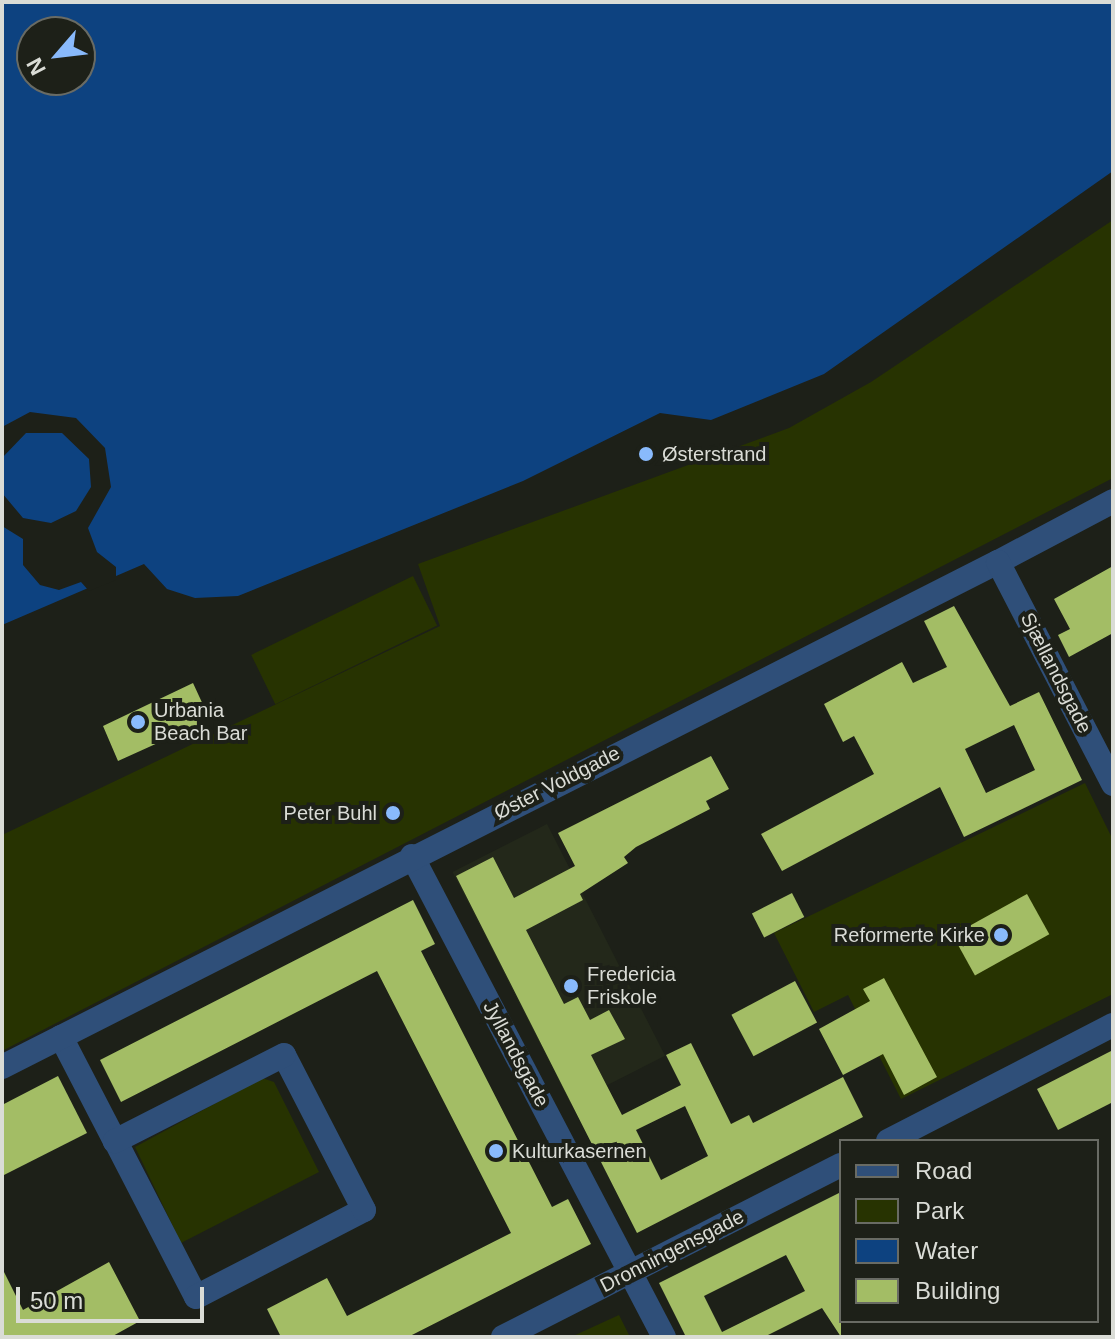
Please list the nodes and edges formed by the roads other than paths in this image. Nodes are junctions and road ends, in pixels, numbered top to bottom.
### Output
1 (1113, 501) edge
2 (998, 562) junction
3 (1113, 784) edge
4 (412, 856) junction
5 (1113, 1025) edge
6 (61, 1037) junction
7 (2, 1067) edge
8 (892, 1139) edge
9 (115, 1141) junction
10 (839, 1166) edge
11 (631, 1272) junction
12 (503, 1337) edge
13 (664, 1337) edge

1 - 2 street, Øster Voldgade
2 - 3 street, Sjællandsgade
2 - 4 street, Øster Voldgade
4 - 6 street, Øster Voldgade
4 - 11 street, Jyllandsgade
5 - 8 street
6 - 7 street, Øster Voldgade
6 - 9 street
9 - 9 street
10 - 11 street, Dronningensgade
11 - 12 street, Dronningensgade
11 - 13 street, Jyllandsgade

